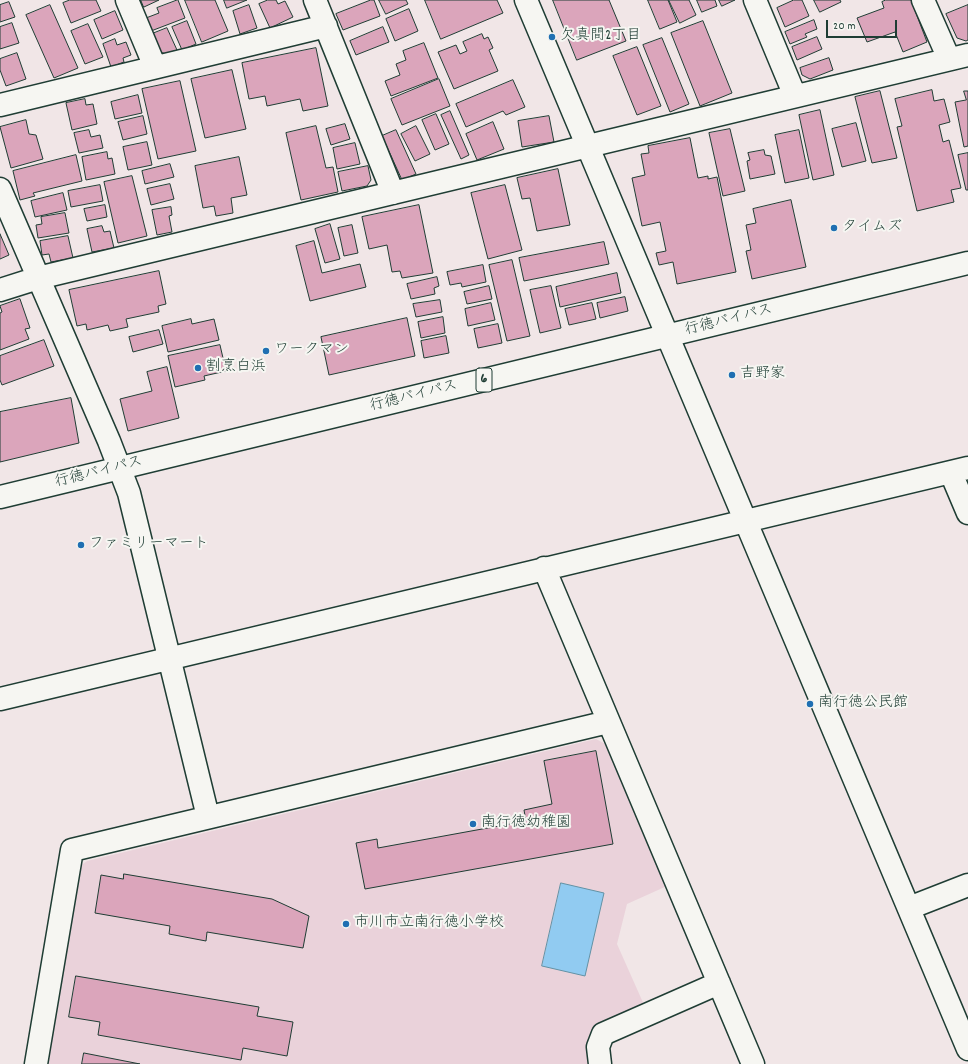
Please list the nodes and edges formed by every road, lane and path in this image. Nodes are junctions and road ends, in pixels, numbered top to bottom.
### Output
1 (128, 0) edge
2 (315, 0) edge
3 (526, 0) edge
4 (755, 0) edge
5 (923, 0) edge
6 (326, 26) junction
7 (958, 57) edge
8 (156, 67) junction
9 (795, 96) junction
10 (0, 106) edge
11 (587, 146) junction
12 (0, 189) edge
13 (393, 193) junction
14 (968, 263) edge
15 (38, 278) junction
16 (0, 290) edge
17 (667, 336) junction
18 (119, 468) junction
19 (959, 470) edge
20 (0, 497) edge
21 (968, 513) edge
22 (745, 521) junction
23 (544, 568) junction
24 (170, 659) junction
25 (0, 700) edge
26 (608, 722) junction
27 (208, 817) junction
28 (968, 885) edge
29 (909, 908) junction
30 (719, 984) junction
31 (968, 1049) edge
32 (36, 1064) edge
33 (600, 1064) edge
34 (753, 1064) edge

1 - 8 street
2 - 6 street
3 - 11 street
4 - 9 street
5 - 7 street
6 - 8 street
6 - 13 street
7 - 9 street
8 - 10 street
9 - 11 street
11 - 13 street
11 - 17 street
12 - 15 street
13 - 15 street
14 - 17 street, 行徳バイパス / 6
15 - 16 street
15 - 18 street
17 - 18 street, 行徳バイパス / 6
17 - 22 street
18 - 20 street, 行徳バイパス / 6
18 - 24 street
19 - 21 street
19 - 22 street
22 - 23 street
22 - 29 street
23 - 24 street
23 - 26 street
24 - 25 street
24 - 27 street
26 - 27 street
26 - 30 street
27 - 32 street
28 - 29 street
29 - 31 street
30 - 33 street
30 - 34 street

